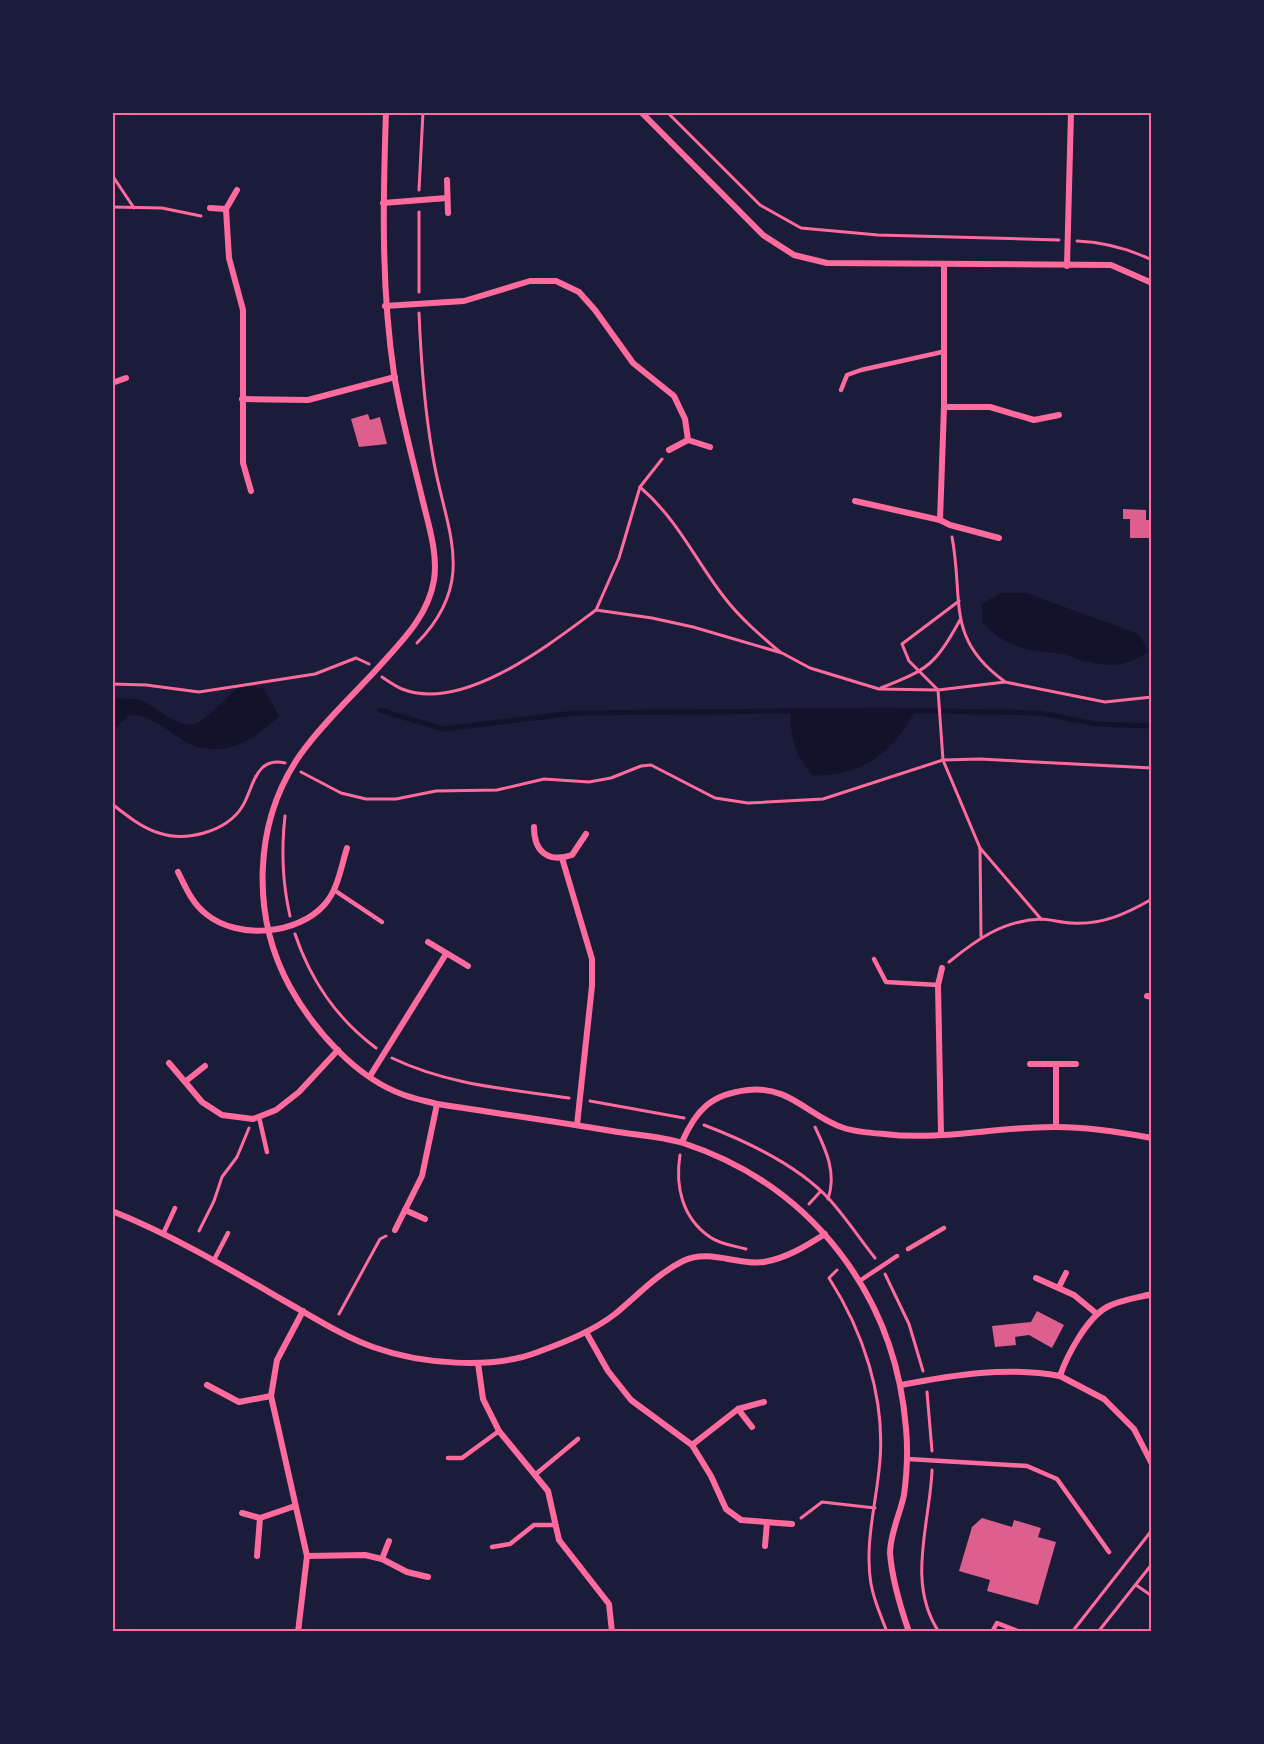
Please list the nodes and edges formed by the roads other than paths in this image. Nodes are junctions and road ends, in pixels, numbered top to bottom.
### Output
1 (386, 112) edge
2 (641, 112) edge
3 (1071, 112) edge
4 (447, 180) dead end
5 (237, 190) dead end
6 (447, 198) junction
7 (383, 202) junction
8 (210, 208) road end
9 (226, 209) junction
10 (448, 213) dead end
11 (944, 265) junction
12 (1067, 266) junction
13 (1152, 283) edge
14 (385, 306) junction
15 (942, 352) junction
16 (395, 377) junction
17 (126, 378) dead end
18 (112, 383) edge
19 (841, 390) dead end
20 (242, 399) junction
21 (944, 407) junction
22 (1059, 414) dead end
23 (688, 440) junction
24 (710, 447) dead end
25 (669, 450) road end
26 (251, 491) dead end
27 (855, 501) dead end
28 (940, 519) junction
29 (999, 538) dead end
30 (534, 827) dead end
31 (586, 834) dead end
32 (348, 848) dead end
33 (562, 858) junction
34 (178, 872) dead end
35 (334, 890) junction
36 (382, 922) dead end
37 (269, 931) junction
38 (428, 942) dead end
39 (446, 954) junction
40 (874, 959) dead end
41 (468, 966) dead end
42 (942, 968) road end
43 (938, 985) junction
44 (338, 1050) junction
45 (169, 1063) dead end
46 (1030, 1064) dead end
47 (1056, 1064) junction
48 (1076, 1064) dead end
49 (205, 1066) dead end
50 (370, 1076) junction
51 (186, 1081) junction
52 (437, 1104) junction
53 (256, 1118) junction
54 (577, 1125) junction
55 (1056, 1126) junction
56 (941, 1134) junction
57 (1152, 1138) edge
58 (682, 1143) junction
59 (267, 1152) dead end
60 (175, 1208) dead end
61 (112, 1210) edge
62 (405, 1210) junction
63 (425, 1219) dead end
64 (944, 1228) dead end
65 (395, 1230) road end
66 (164, 1232) junction
67 (228, 1233) dead end
68 (825, 1234) junction
69 (908, 1249) dead end
70 (897, 1256) dead end
71 (214, 1260) junction
72 (1066, 1273) dead end
73 (1036, 1278) dead end
74 (861, 1280) junction
75 (1059, 1287) junction
76 (1152, 1294) edge
77 (303, 1311) junction
78 (1097, 1314) junction
79 (586, 1332) junction
80 (478, 1363) junction
81 (1059, 1376) junction
82 (207, 1385) dead end
83 (901, 1385) junction
84 (271, 1396) junction
85 (764, 1402) dead end
86 (738, 1408) junction
87 (752, 1427) dead end
88 (499, 1431) junction
89 (578, 1439) dead end
90 (692, 1445) junction
91 (448, 1458) dead end
92 (908, 1459) junction
93 (1152, 1464) edge
94 (536, 1474) junction
95 (295, 1506) junction
96 (242, 1513) dead end
97 (260, 1518) junction
98 (767, 1522) junction
99 (792, 1524) road end
100 (556, 1525) junction
101 (389, 1541) dead end
102 (492, 1546) dead end
103 (765, 1546) dead end
104 (1109, 1552) dead end
105 (257, 1556) dead end
106 (308, 1556) junction
107 (382, 1559) junction
108 (428, 1577) dead end
109 (298, 1632) edge
110 (612, 1632) edge
111 (909, 1632) edge
112 (992, 1632) edge
113 (1020, 1632) edge

1 - 7 street
2 - 11 street
3 - 12 street
4 - 6 street
5 - 9 street
6 - 7 street
6 - 10 street
7 - 14 street
8 - 9 street
9 - 20 street
11 - 12 street
11 - 15 street
12 - 13 street
14 - 16 street
14 - 23 street
15 - 19 lane
15 - 21 street
16 - 20 street
16 - 37 street
17 - 18 street
20 - 26 street
21 - 22 street
21 - 28 street
23 - 24 street
23 - 25 street
27 - 28 street
28 - 29 street
30 - 33 street
31 - 33 street
32 - 35 street
33 - 54 street
34 - 37 street
35 - 36 lane
35 - 37 street
37 - 44 street
38 - 39 street
39 - 41 street
39 - 50 street
40 - 43 lane
42 - 43 street
43 - 56 street
44 - 50 street
44 - 53 street
45 - 51 street
46 - 47 street
47 - 48 street
47 - 55 street
49 - 51 street
50 - 52 street
51 - 53 street
52 - 54 street
52 - 62 street
53 - 59 lane
54 - 58 street
55 - 56 street
55 - 57 street
56 - 58 street
58 - 68 street
60 - 66 lane
61 - 66 street
62 - 63 street
62 - 65 street
64 - 69 lane
66 - 71 street
67 - 71 lane
68 - 74 street
68 - 79 street
70 - 74 lane
71 - 77 street
72 - 75 street
73 - 75 street
74 - 83 street
75 - 78 street
76 - 78 street
77 - 80 street
77 - 84 street
78 - 81 street
79 - 80 street
79 - 90 street
80 - 88 street
81 - 83 street
81 - 93 street
82 - 84 street
83 - 92 street
84 - 95 street
85 - 86 street
86 - 87 street
86 - 90 street
88 - 91 lane
88 - 94 street
89 - 94 lane
90 - 98 street
92 - 104 lane
92 - 111 street
94 - 100 street
95 - 97 street
95 - 106 street
96 - 97 street
97 - 105 street
98 - 99 street
98 - 103 street
100 - 102 lane
100 - 110 street
101 - 107 street
106 - 107 street
106 - 109 street
107 - 108 street
112 - 113 lane

